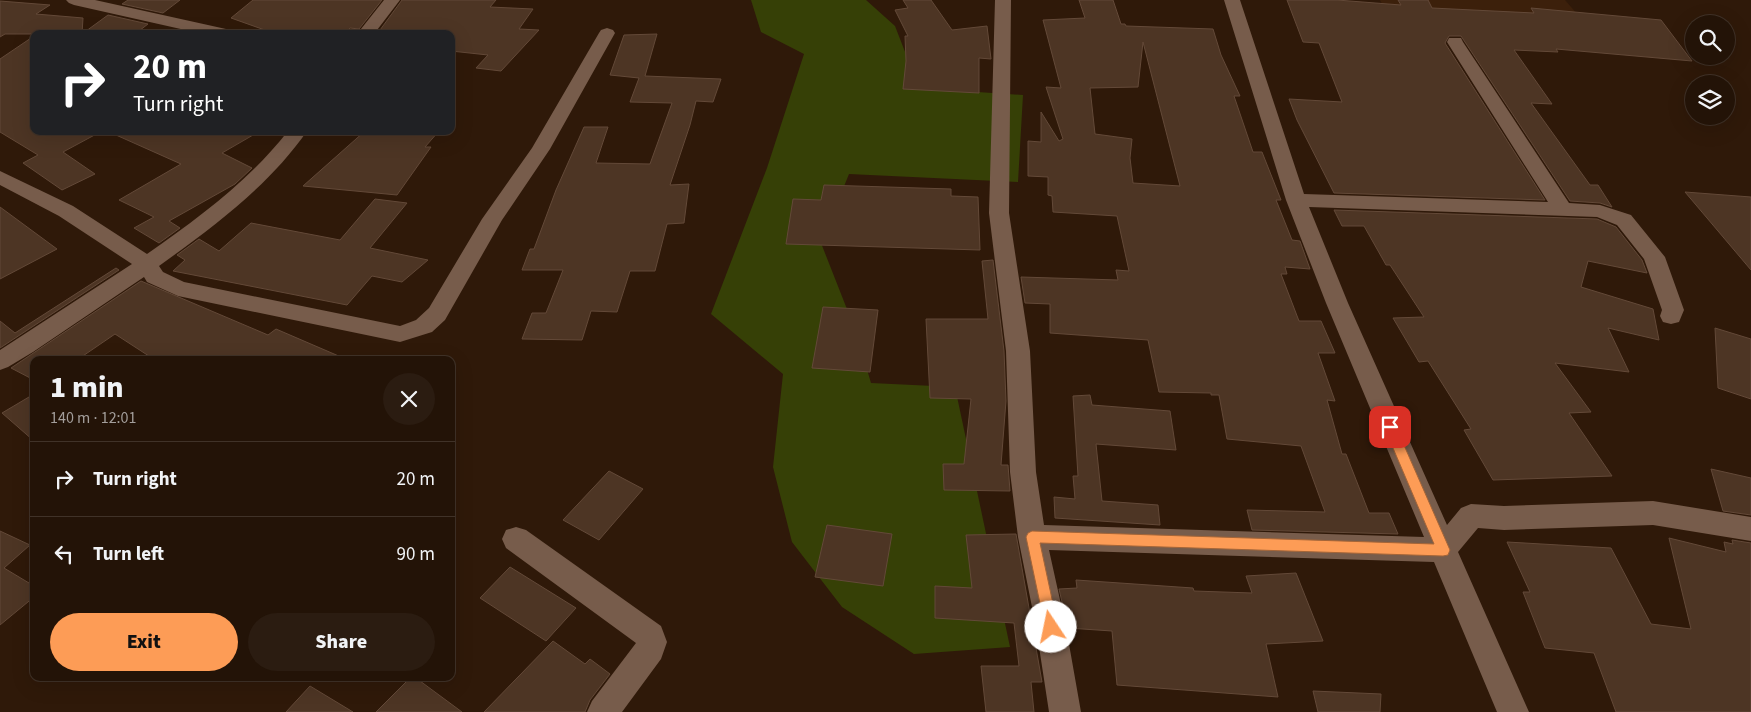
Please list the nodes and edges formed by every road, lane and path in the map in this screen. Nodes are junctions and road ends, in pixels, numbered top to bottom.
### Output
1 (74, 0) edge
2 (392, 0) edge
3 (1003, 0) edge
4 (1232, 0) edge
5 (109, 3) edge
6 (211, 30) edge
7 (368, 30) edge
8 (607, 33) dead end
9 (1455, 42) dead end
10 (295, 135) edge
11 (0, 177) edge
12 (1296, 200) junction
13 (1563, 208) junction
14 (148, 265) junction
15 (1672, 316) dead end
16 (0, 361) edge
17 (1751, 529) edge
18 (1032, 537) junction
19 (516, 539) dead end
20 (1443, 550) junction
21 (603, 712) edge
22 (1065, 712) edge
23 (1513, 712) edge

1 - 5 street
2 - 7 street
3 - 18 street
4 - 12 street
5 - 6 street
8 - 14 street
9 - 13 street
10 - 14 street
11 - 14 street
12 - 13 street
12 - 20 street
13 - 15 street
14 - 16 street
17 - 20 street
18 - 20 street
18 - 22 street
19 - 21 street
20 - 23 street

